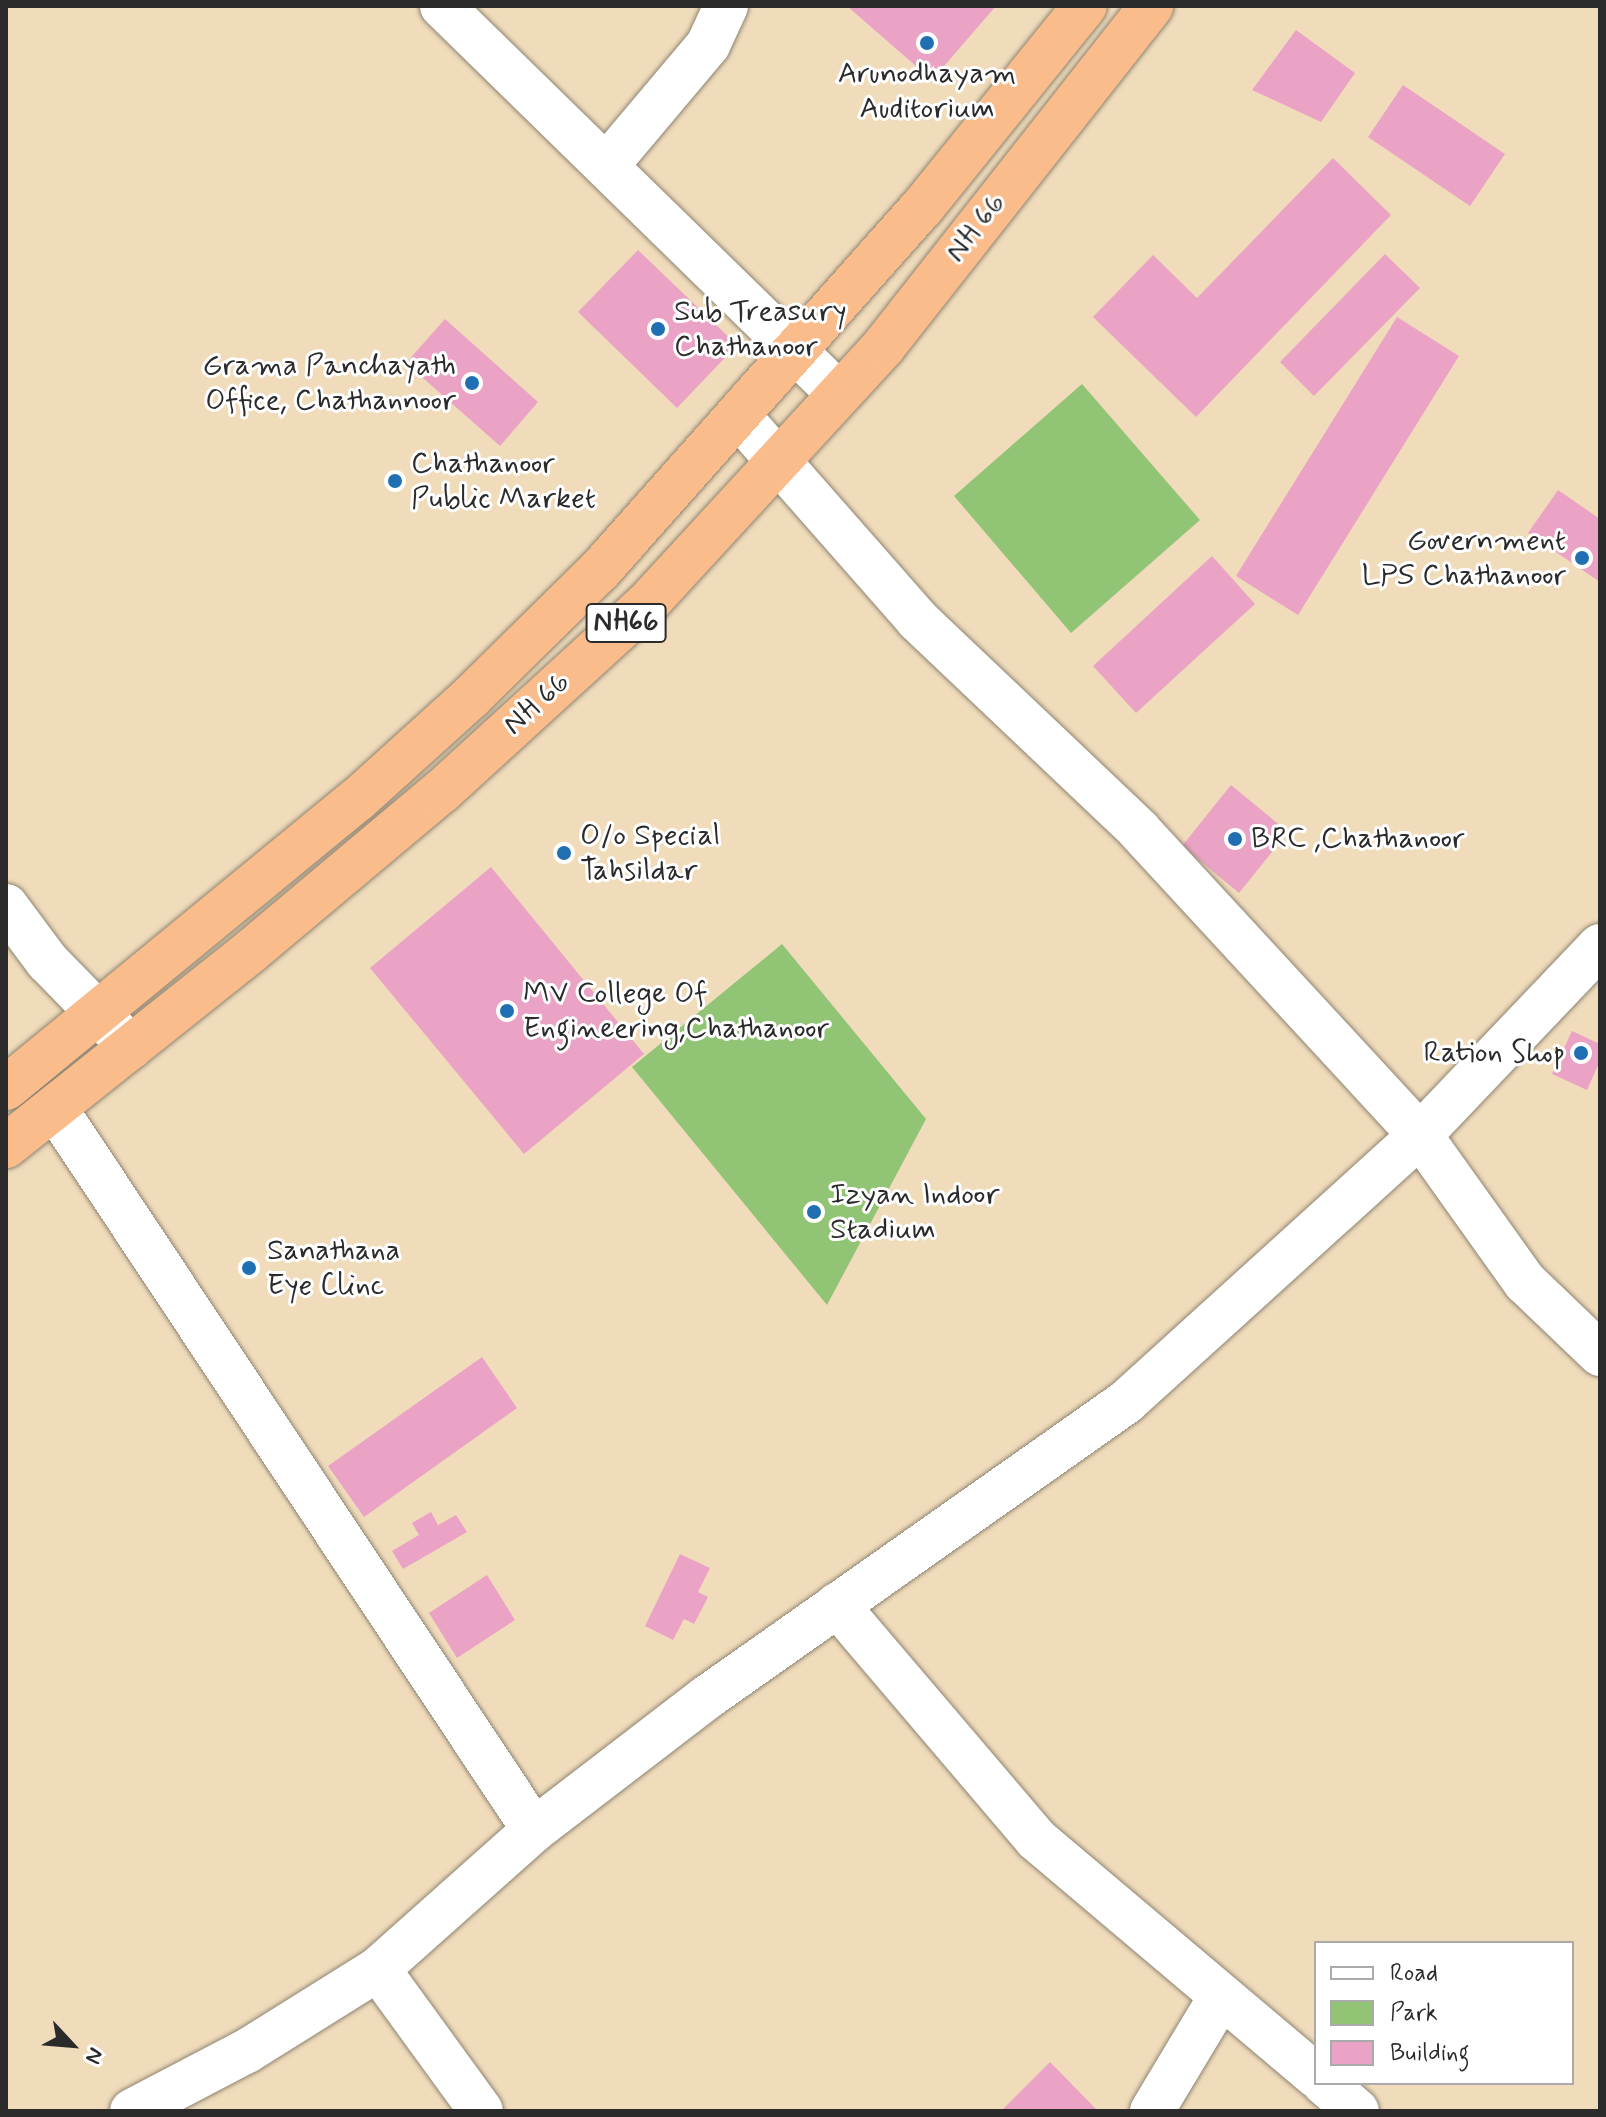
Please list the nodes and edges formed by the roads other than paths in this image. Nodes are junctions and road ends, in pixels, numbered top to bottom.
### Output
1 (442, 6) edge
2 (726, 6) edge
3 (1085, 6) edge
4 (1151, 6) edge
5 (607, 165) junction
6 (794, 350) junction
7 (839, 394) junction
8 (738, 415) junction
9 (779, 459) junction
10 (6, 906) edge
11 (1600, 946) edge
12 (98, 1013) junction
13 (131, 1047) junction
14 (6, 1088) edge
15 (55, 1108) junction
16 (1420, 1135) junction
17 (6, 1146) edge
18 (1600, 1354) edge
19 (837, 1605) junction
20 (534, 1830) junction
21 (378, 1969) junction
22 (1221, 1996) junction
23 (1314, 2074) edge
24 (1326, 2085) edge
25 (132, 2111) edge
26 (481, 2111) edge
27 (1152, 2111) edge
28 (1357, 2111) edge

1 - 5 street
2 - 5 street
3 - 6 highway, NH 66 / NH66
4 - 7 highway, NH 66 / NH66
5 - 6 street
6 - 7 street
6 - 8 highway, NH 66 / NH66
7 - 9 highway, NH 66 / NH66
8 - 9 street
8 - 12 highway, NH 66 / NH66
9 - 13 highway, NH 66 / NH66
9 - 16 street
10 - 12 street
11 - 16 street
12 - 13 street
12 - 14 highway, NH 66 / NH66
13 - 15 highway, NH 66 / NH66
15 - 17 highway, NH 66 / NH66
15 - 20 street
16 - 18 street
16 - 19 street
19 - 20 street
19 - 22 street
20 - 21 street
21 - 25 street
21 - 26 street
22 - 23 street
22 - 27 street
24 - 28 street

